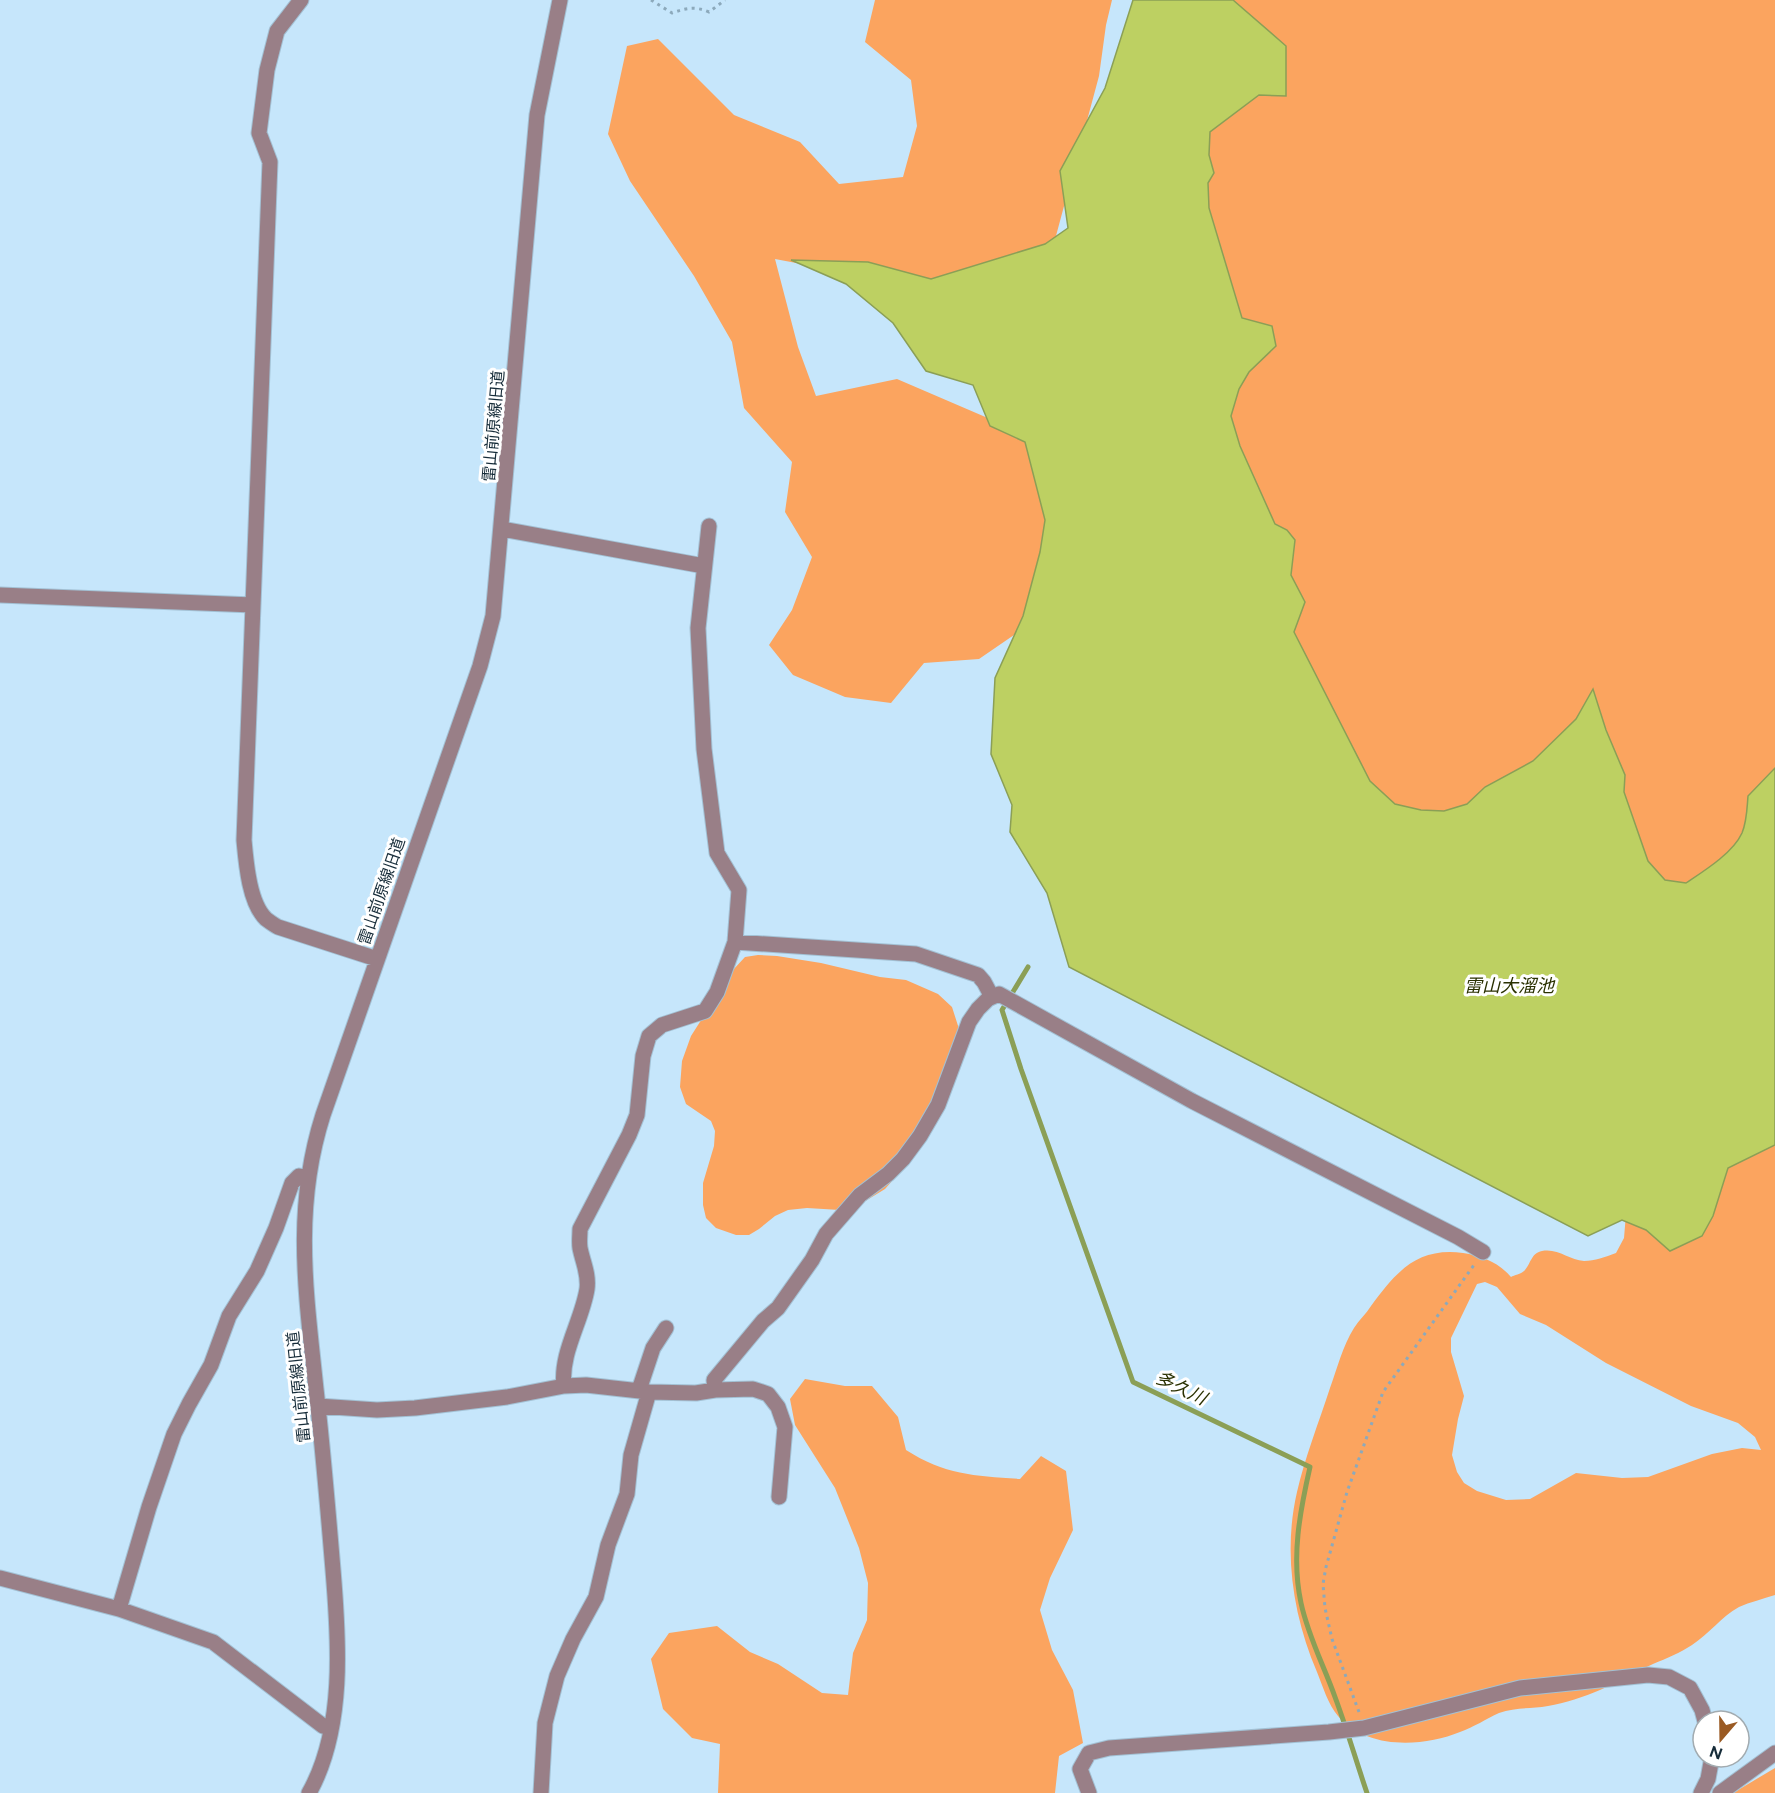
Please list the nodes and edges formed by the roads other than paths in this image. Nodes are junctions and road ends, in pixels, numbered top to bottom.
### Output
1 (301, 0) edge
2 (560, 0) edge
3 (709, 526) dead end
4 (502, 529) junction
5 (704, 566) junction
6 (0, 595) edge
7 (253, 605) junction
8 (735, 942) junction
9 (377, 959) junction
10 (995, 996) junction
11 (308, 1178) junction
12 (1482, 1252) road end
13 (666, 1328) dead end
14 (564, 1386) junction
15 (715, 1390) junction
16 (644, 1391) junction
17 (318, 1406) junction
18 (779, 1497) dead end
19 (0, 1578) edge
20 (119, 1609) junction
21 (1701, 1709) edge
22 (330, 1727) junction
23 (1775, 1753) edge
24 (1710, 1769) edge
25 (309, 1793) edge
26 (542, 1793) edge
27 (1089, 1793) edge
28 (1701, 1793) edge
29 (1720, 1793) edge

1 - 7 street
2 - 4 street, 雷山前原線旧道
3 - 5 street
4 - 5 street
4 - 9 street, 雷山前原線旧道
5 - 8 street
6 - 7 street
7 - 9 street
8 - 10 street
8 - 14 street
9 - 11 street, 雷山前原線旧道
10 - 12 street
10 - 15 street
11 - 17 street, 雷山前原線旧道
11 - 20 street
13 - 16 street
14 - 16 street
14 - 17 street
15 - 16 street
15 - 18 street
16 - 26 street
17 - 22 street, 雷山前原線旧道
19 - 20 street
20 - 22 street
21 - 27 street
22 - 25 street, 雷山前原線旧道
23 - 29 street
24 - 28 street

